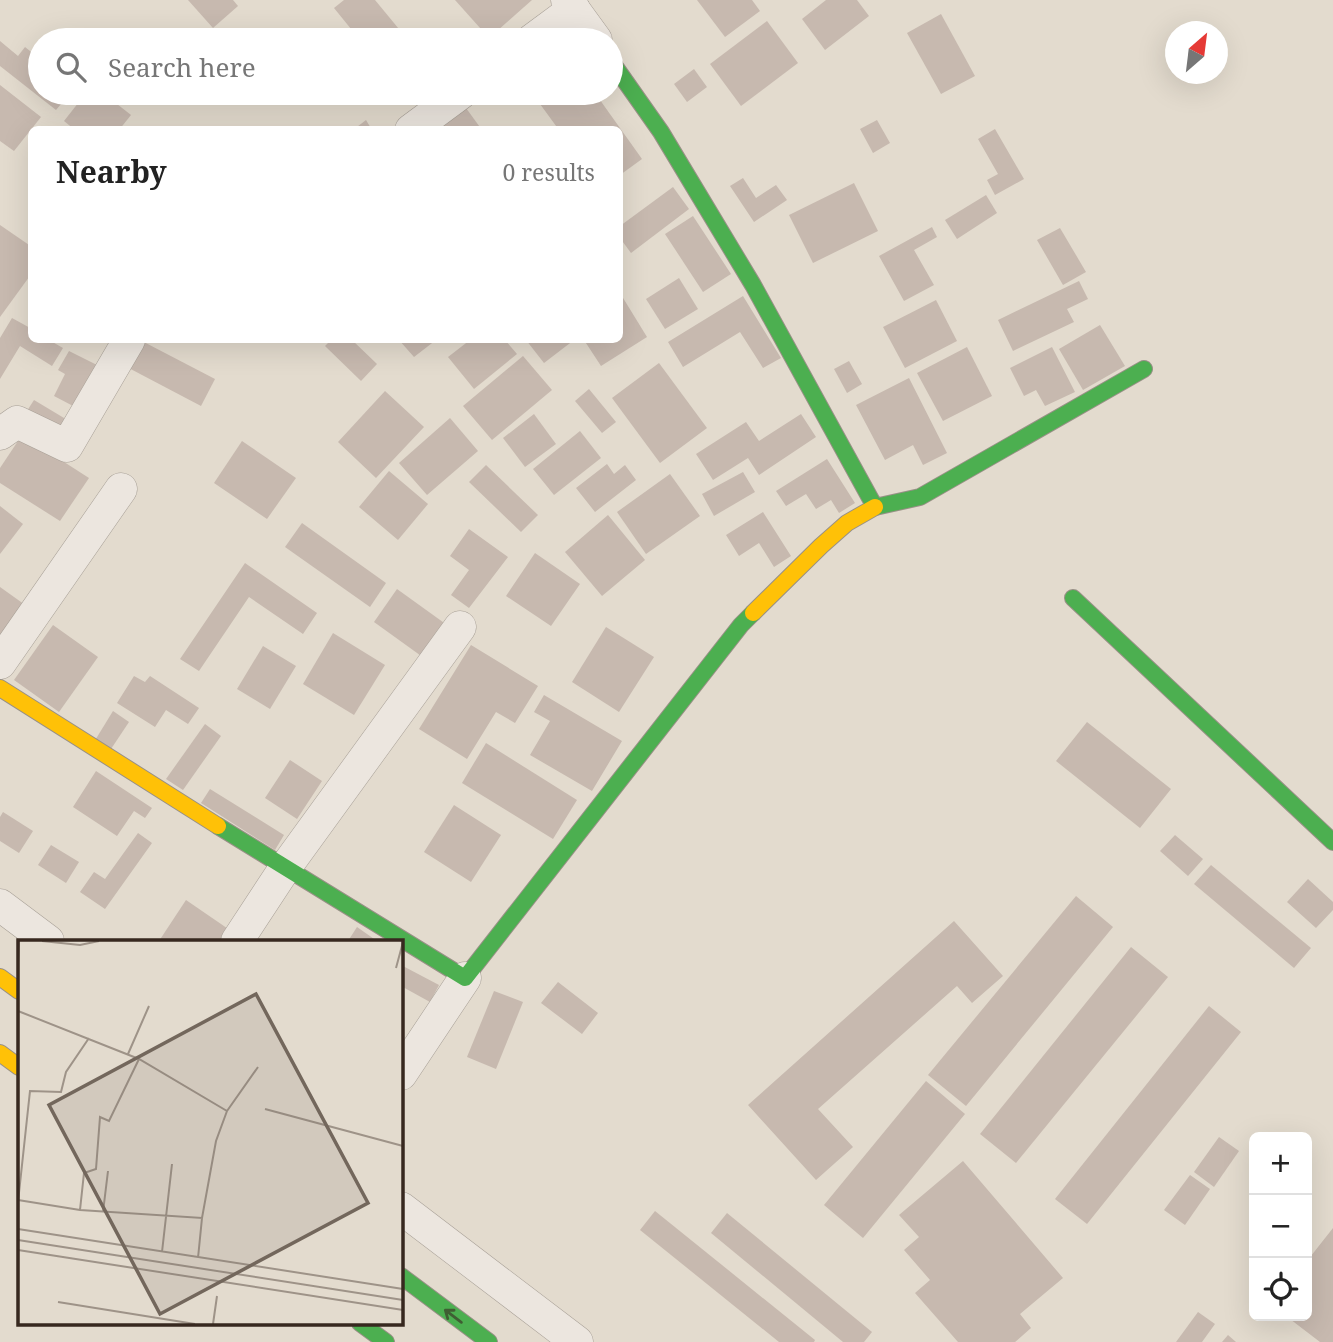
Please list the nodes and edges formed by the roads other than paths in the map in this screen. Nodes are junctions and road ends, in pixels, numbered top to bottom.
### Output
1 (571, 5) edge
2 (545, 28) edge
3 (587, 28) edge
4 (623, 78) edge
5 (445, 105) edge
6 (416, 126) edge
7 (127, 343) edge
8 (1144, 369) dead end
9 (0, 434) edge
10 (121, 489) dead end
11 (875, 507) junction
12 (1073, 598) dead end
13 (460, 627) dead end
14 (0, 663) edge
15 (0, 688) edge
16 (1333, 842) edge
17 (285, 868) junction
18 (0, 905) edge
19 (47, 940) edge
20 (238, 940) edge
21 (0, 977) edge
22 (465, 978) junction
23 (18, 991) edge
24 (0, 1053) edge
25 (18, 1067) edge
26 (402, 1072) edge
27 (402, 1209) edge
28 (402, 1277) edge
29 (361, 1324) edge
30 (386, 1342) edge
31 (489, 1342) edge
32 (577, 1342) edge

1 - 2 street
1 - 3 street
4 - 11 street
5 - 6 street
7 - 9 street
8 - 11 street
10 - 14 street
11 - 22 street
12 - 16 street
13 - 17 street
15 - 17 street
17 - 20 street
17 - 22 street
18 - 19 street
21 - 23 street
22 - 26 street
24 - 25 street
27 - 32 street
31 -> 28 street
29 - 30 street

